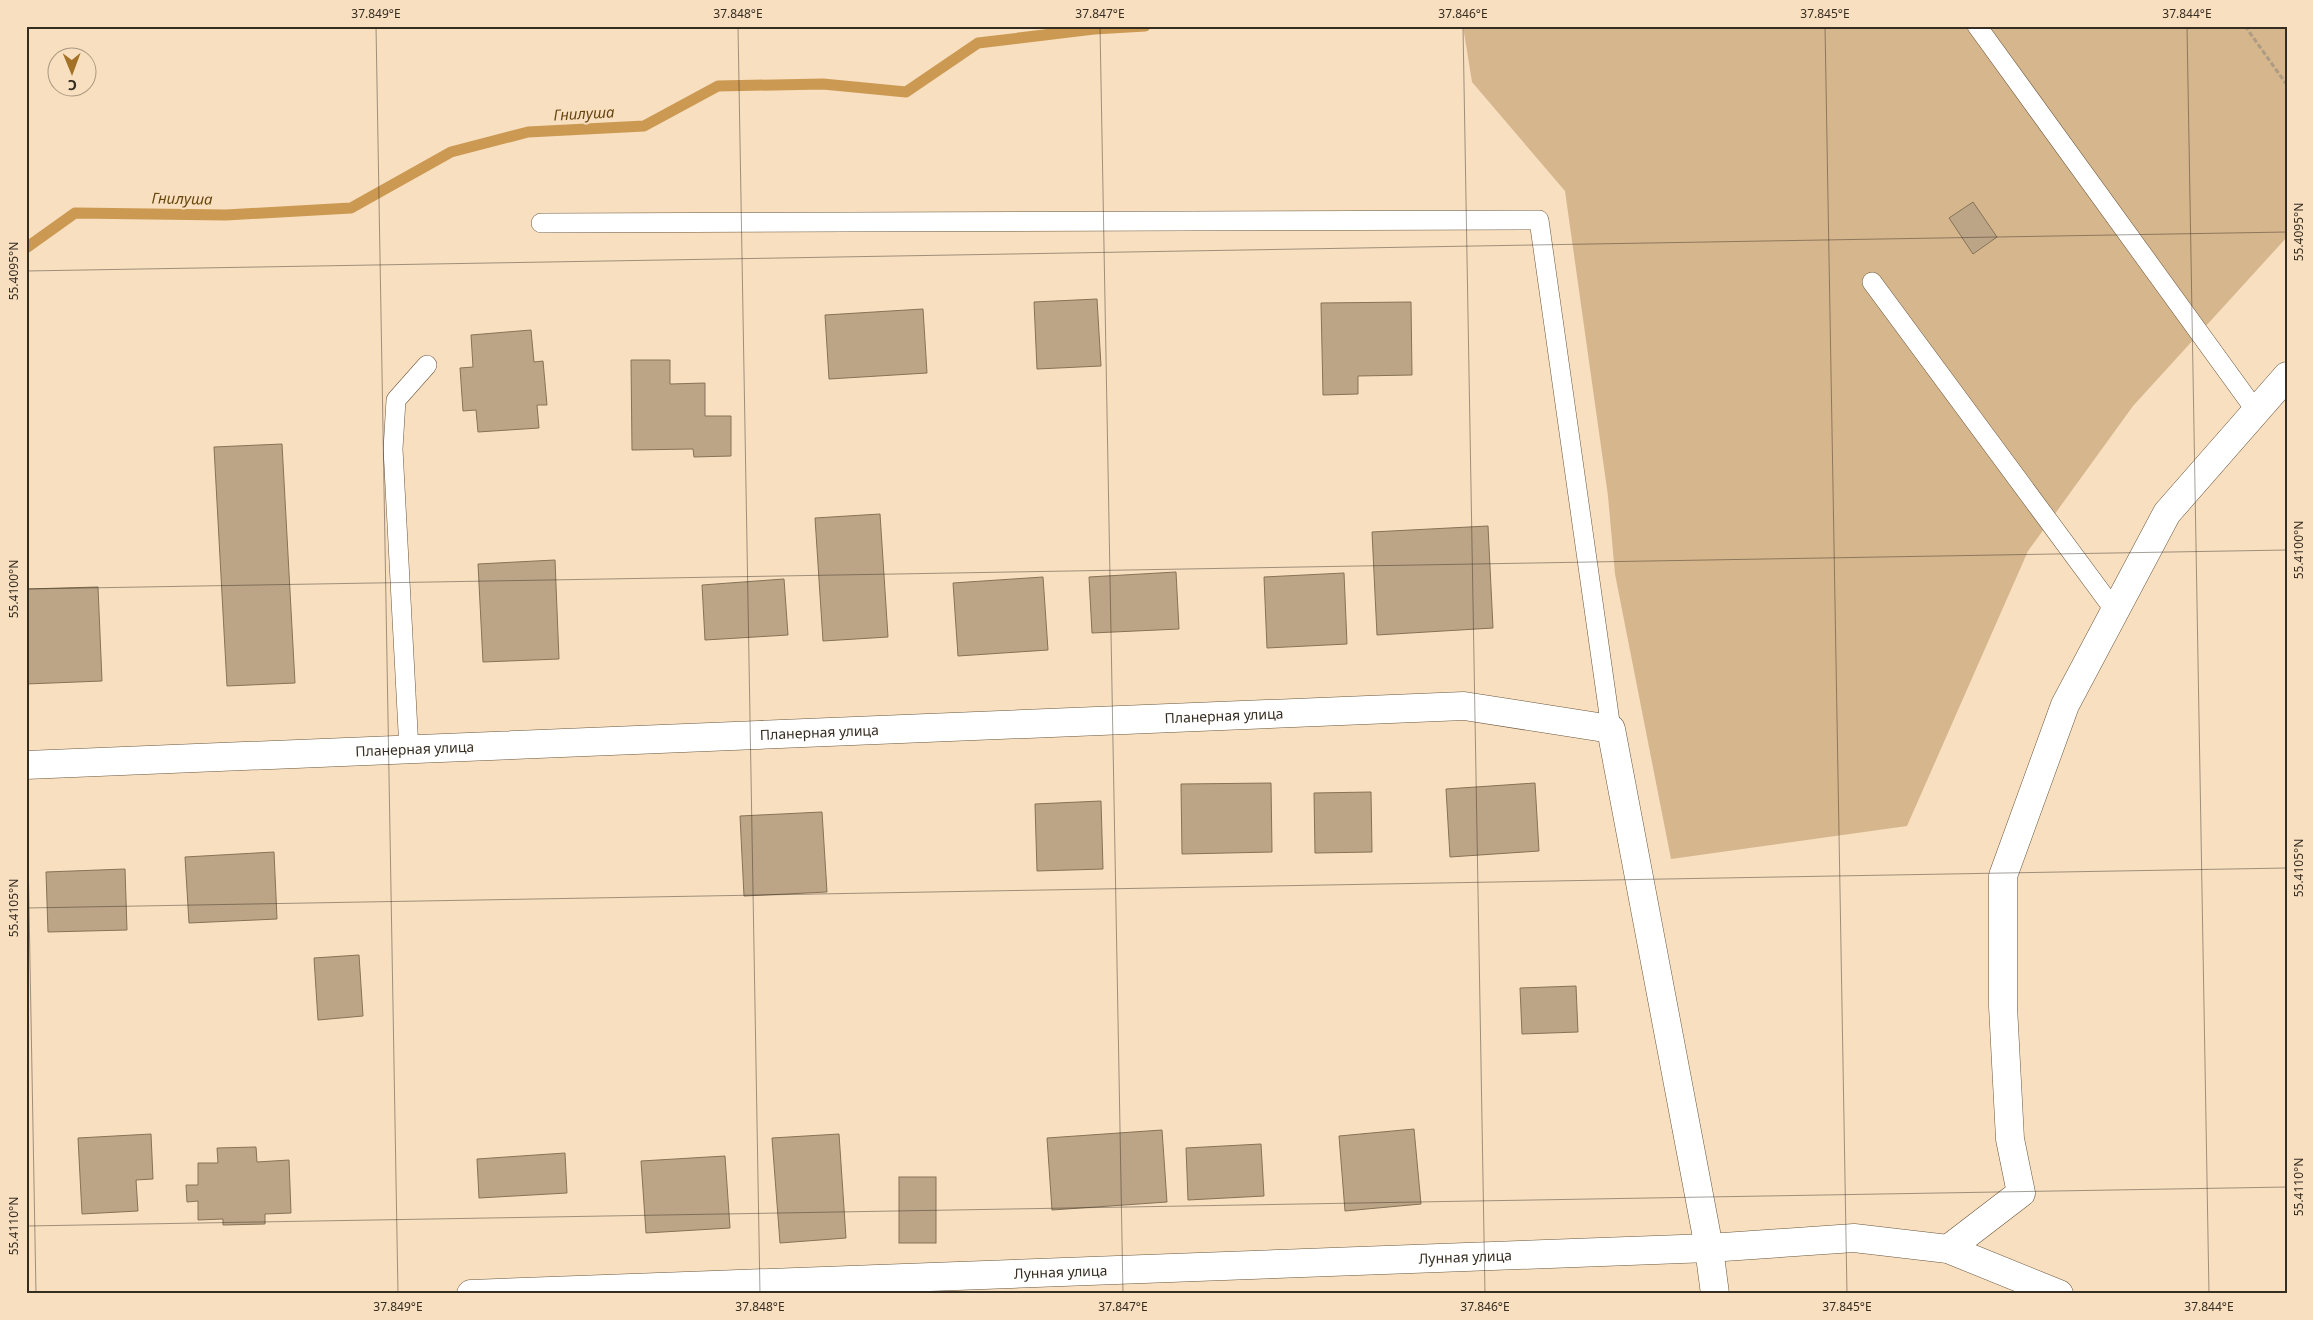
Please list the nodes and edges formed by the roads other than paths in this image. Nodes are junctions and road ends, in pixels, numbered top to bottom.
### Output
1 (1977, 26) edge
2 (541, 223) dead end
3 (1872, 282) dead end
4 (427, 365) dead end
5 (2287, 376) edge
6 (2256, 411) junction
7 (2115, 612) junction
8 (1611, 728) junction
9 (408, 750) junction
10 (26, 765) edge
11 (1709, 1248) junction
12 (1948, 1248) junction
13 (471, 1294) edge
14 (1715, 1294) edge
15 (2059, 1294) edge

1 - 6 lane
2 - 8 lane
3 - 7 lane
4 - 9 lane
5 - 6 street
6 - 7 street
7 - 12 street
8 - 9 street, Планерная улица
8 - 11 street
9 - 10 street, Планерная улица
11 - 12 street, Лунная улица
11 - 13 street, Лунная улица
11 - 14 street
12 - 15 street, Лунная улица

